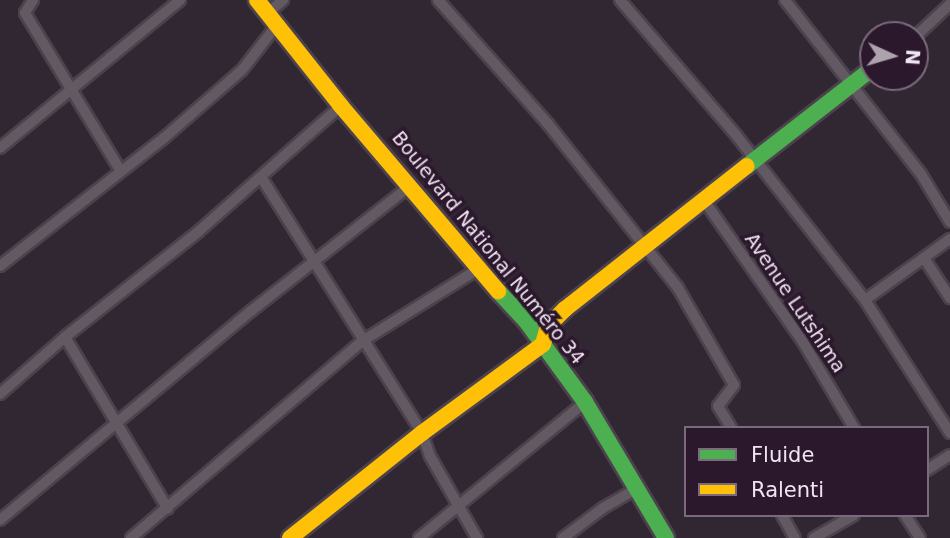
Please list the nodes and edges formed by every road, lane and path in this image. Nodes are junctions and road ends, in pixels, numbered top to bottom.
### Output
1 (33, 0) edge
2 (180, 0) edge
3 (257, 0) edge
4 (283, 0) edge
5 (438, 0) edge
6 (620, 0) edge
7 (785, 0) edge
8 (950, 4) edge
9 (272, 19) junction
10 (929, 24) edge
11 (859, 79) edge
12 (852, 84) junction
13 (72, 87) junction
14 (341, 106) junction
15 (0, 148) edge
16 (752, 160) junction
17 (120, 170) junction
18 (261, 177) junction
19 (410, 186) junction
20 (703, 200) junction
21 (950, 222) edge
22 (950, 239) edge
23 (644, 246) junction
24 (924, 258) junction
25 (316, 260) junction
26 (0, 267) edge
27 (478, 269) junction
28 (950, 298) edge
29 (865, 300) junction
30 (65, 337) junction
31 (364, 340) junction
32 (543, 344) junction
33 (0, 394) edge
34 (585, 402) junction
35 (117, 422) junction
36 (730, 426) edge
37 (853, 426) edge
38 (422, 433) junction
39 (950, 433) edge
40 (950, 455) edge
41 (929, 469) edge
42 (637, 488) junction
43 (460, 506) junction
44 (168, 509) junction
45 (783, 517) edge
46 (851, 517) edge
47 (906, 517) edge
48 (0, 520) edge
49 (131, 538) edge
50 (290, 538) edge
51 (419, 538) edge
52 (477, 538) edge
53 (563, 538) edge
54 (666, 538) edge
55 (795, 538) edge
56 (814, 538) edge
57 (920, 538) edge

1 - 13 street
2 - 13 street
3 - 9 street, Boulevard National Numéro 34
4 - 9 street
5 - 23 street
6 - 16 street
7 - 12 street
8 - 10 street
9 - 14 street, Boulevard National Numéro 34
9 - 17 street
11 - 12 street
12 - 16 street
12 - 21 street
13 - 15 street
13 - 17 street
14 - 18 street
14 - 19 street, Boulevard National Numéro 34
16 - 20 street
16 - 29 street
17 - 26 street
18 - 25 street
18 - 30 street
19 - 25 street
19 - 27 street, Boulevard National Numéro 34
20 - 23 street
20 - 37 street, Avenue Lutshima
22 - 24 street
23 - 32 street
23 - 36 street
24 - 28 street
24 - 29 street
25 - 31 street
25 - 35 street
27 - 31 street
27 - 32 street, Boulevard National Numéro 34
29 - 39 street
30 - 33 street
30 - 35 street
31 - 38 street
31 - 44 street
32 - 34 street, Boulevard National Numéro 34
32 - 38 street
34 - 42 street, Boulevard National Numéro 34
34 - 43 street
35 - 44 street
35 - 48 street
38 - 43 street
38 - 50 street
40 - 41 street
42 - 53 street
42 - 54 street, Boulevard National Numéro 34
43 - 51 street
43 - 52 street
44 - 49 street
45 - 55 street
46 - 56 street
47 - 57 street

